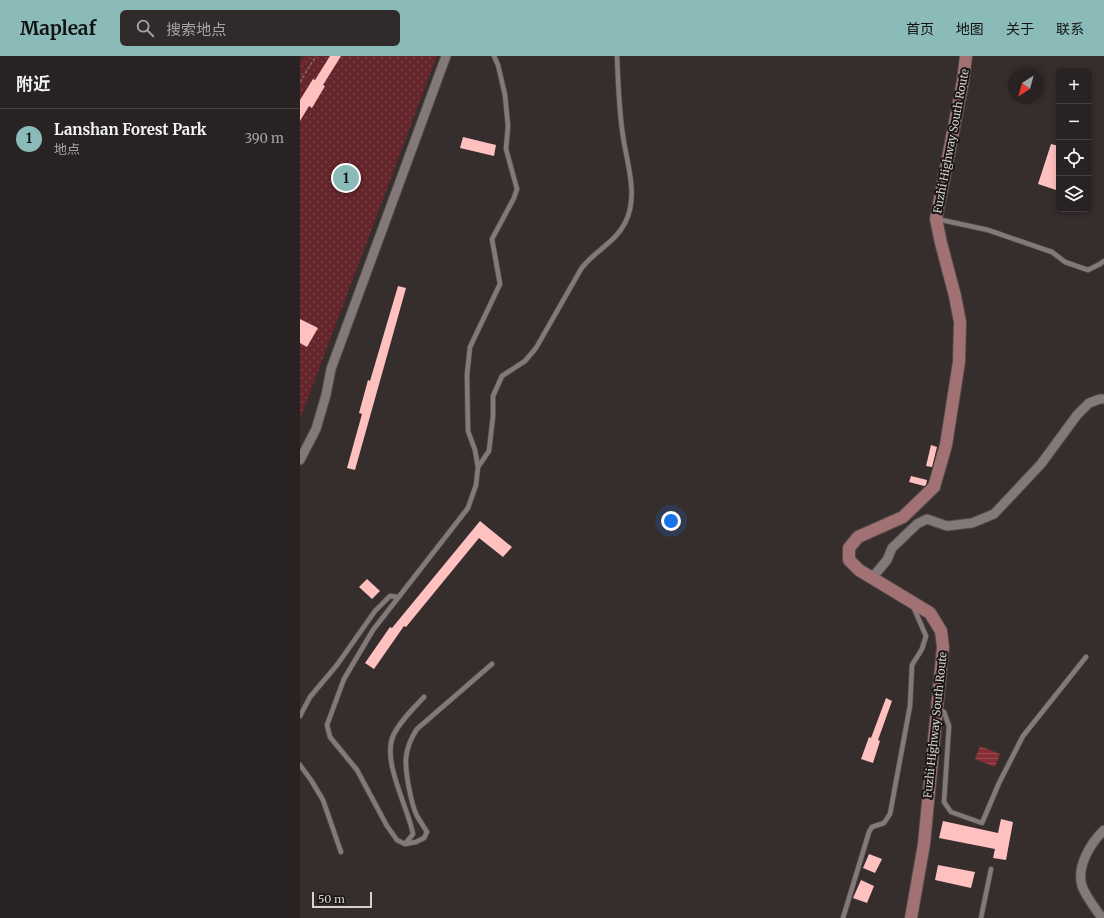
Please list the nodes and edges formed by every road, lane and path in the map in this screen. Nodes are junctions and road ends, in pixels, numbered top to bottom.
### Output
1 (316, 56) edge
2 (446, 56) edge
3 (494, 56) edge
4 (617, 56) edge
5 (966, 56) edge
6 (300, 82) edge
7 (936, 219) junction
8 (1104, 261) edge
9 (1104, 399) edge
10 (300, 460) edge
11 (478, 466) junction
12 (872, 578) junction
13 (398, 597) junction
14 (910, 601) junction
15 (1086, 656) dead end
16 (492, 664) dead end
17 (424, 697) dead end
18 (937, 710) junction
19 (300, 716) edge
20 (300, 765) edge
21 (1104, 830) edge
22 (405, 844) junction
23 (341, 852) dead end
24 (991, 869) dead end
25 (843, 918) edge
26 (911, 918) edge
27 (980, 918) edge
28 (1102, 918) edge

1 - 6 path
2 - 10 street
3 - 11 lane
4 - 11 lane
5 - 7 main road, Fuzhi Highway South Route
7 - 8 lane
7 - 12 main road, Fuzhi Highway South Route
9 - 12 street
11 - 13 lane
12 - 14 main road, Fuzhi Highway South Route
13 - 19 lane
13 - 22 lane
14 - 18 main road, Fuzhi Highway South Route
14 - 25 lane
15 - 18 lane
16 - 22 lane
17 - 22 lane
18 - 26 main road, Fuzhi Highway South Route
20 - 23 lane
21 - 28 street
24 - 27 lane

